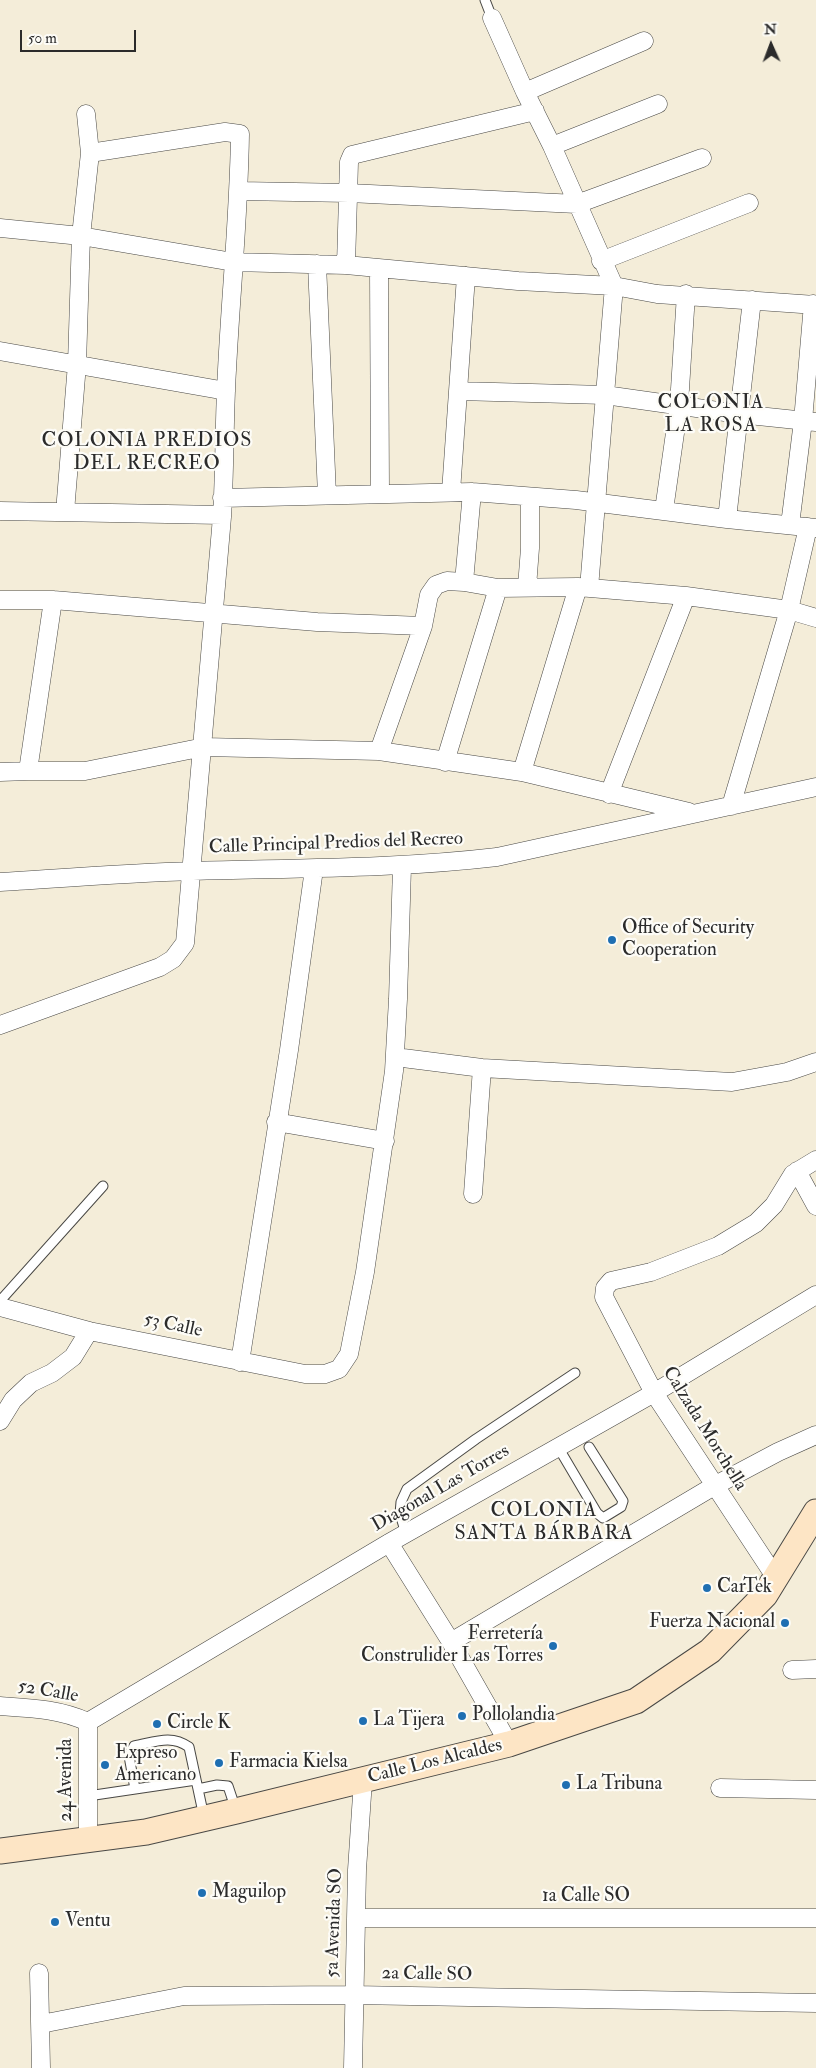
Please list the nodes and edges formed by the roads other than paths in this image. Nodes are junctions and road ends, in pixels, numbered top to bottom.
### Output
1 (484, 0) edge
2 (492, 18) joint
3 (644, 41) dead end
4 (525, 92) junction
5 (658, 104) dead end
6 (535, 111) junction
7 (86, 114) dead end
8 (552, 146) junction
9 (90, 152) junction
10 (702, 158) dead end
11 (240, 192) junction
12 (349, 193) junction
13 (749, 203) dead end
14 (577, 204) junction
15 (0, 228) edge
16 (81, 236) junction
17 (601, 260) junction
18 (233, 262) junction
19 (317, 264) junction
20 (346, 265) junction
21 (379, 268) junction
22 (466, 276) junction
23 (614, 286) junction
24 (686, 294) junction
25 (752, 300) junction
26 (814, 304) edge
27 (0, 351) edge
28 (77, 364) junction
29 (226, 391) junction
30 (458, 391) junction
31 (605, 395) junction
32 (679, 405) junction
33 (739, 414) junction
34 (809, 422) edge
35 (451, 492) junction
36 (472, 492) junction
37 (380, 494) junction
38 (326, 495) junction
39 (530, 498) junction
40 (595, 503) junction
41 (222, 506) junction
42 (664, 510) junction
43 (0, 511) edge
44 (65, 512) junction
45 (727, 519) junction
46 (790, 525) junction
47 (812, 528) edge
48 (464, 582) junction
49 (526, 587) junction
50 (584, 587) junction
51 (498, 588) junction
52 (686, 596) junction
53 (0, 600) edge
54 (53, 600) junction
55 (789, 610) junction
56 (213, 614) junction
57 (816, 618) edge
58 (423, 626) junction
59 (204, 747) junction
60 (379, 751) junction
61 (445, 762) junction
62 (28, 771) junction
63 (0, 772) edge
64 (522, 772) junction
65 (816, 787) edge
66 (609, 794) junction
67 (731, 806) junction
68 (694, 814) junction
69 (402, 867) junction
70 (314, 869) junction
71 (192, 871) junction
72 (0, 882) edge
73 (0, 1025) edge
74 (395, 1057) junction
75 (816, 1062) edge
76 (482, 1068) junction
77 (276, 1122) junction
78 (385, 1141) junction
79 (816, 1160) edge
80 (797, 1171) junction
81 (104, 1186) dead end
82 (472, 1194) dead end
83 (816, 1206) edge
84 (816, 1295) edge
85 (0, 1301) edge
86 (0, 1307) edge
87 (89, 1331) junction
88 (240, 1362) junction
89 (575, 1373) dead end
90 (654, 1392) junction
91 (0, 1421) edge
92 (816, 1435) edge
93 (558, 1447) junction
94 (589, 1447) dead end
95 (714, 1486) junction
96 (816, 1512) edge
97 (406, 1534) junction
98 (389, 1543) junction
99 (776, 1578) junction
100 (451, 1642) junction
101 (816, 1669) edge
102 (792, 1670) dead end
103 (0, 1706) edge
104 (88, 1722) junction
105 (509, 1744) junction
106 (363, 1780) junction
107 (197, 1785) junction
108 (720, 1788) dead end
109 (135, 1790) junction
110 (816, 1790) edge
111 (88, 1796) junction
112 (236, 1812) junction
113 (204, 1819) junction
114 (88, 1839) junction
115 (0, 1851) edge
116 (356, 1918) junction
117 (816, 1918) edge
118 (39, 1973) dead end
119 (354, 1995) junction
120 (816, 2003) edge
121 (41, 2024) junction
122 (41, 2068) edge
123 (353, 2068) edge

1 - 2 lane
2 - 4 street
3 - 4 street
4 - 6 street
5 - 8 street
6 - 8 street
6 - 12 street
7 - 9 street
8 - 14 street
9 - 11 street
9 - 16 street
10 - 14 street
11 - 12 street
11 - 18 street
12 - 14 street
12 - 20 street
13 - 17 street
14 - 17 street
15 - 16 street
16 - 18 street
16 - 28 street
17 - 23 street
18 - 19 street
18 - 29 street
19 - 20 street
19 - 38 street
20 - 21 street
21 - 22 street
21 - 37 street
22 - 23 street
22 - 30 street
23 - 24 street
23 - 31 street
24 - 25 street
24 - 32 street
25 - 26 street
25 - 33 street
26 - 34 street
27 - 28 street
28 - 29 street
28 - 44 street
29 - 41 street
30 - 31 street
30 - 35 street
31 - 32 street
31 - 40 street
32 - 33 street
32 - 42 street
33 - 34 street
33 - 45 street
34 - 46 street
35 - 36 street
35 - 37 street
36 - 39 street
36 - 48 street
37 - 38 street
38 - 41 street
39 - 40 street
39 - 49 street
40 - 42 street
40 - 50 street
41 - 44 street
41 - 56 street
42 - 45 street
43 - 44 street
45 - 46 street
46 - 47 street
47 - 55 street
48 - 51 street
48 - 58 street
49 - 50 street
49 - 51 street
50 - 52 street
50 - 64 street
51 - 61 street
52 - 55 street
52 - 66 street
53 - 54 street
54 - 56 street
54 - 62 street
55 - 57 street
55 - 67 street
56 - 58 street
56 - 59 street
58 - 60 street
59 - 60 street
59 - 62 street
59 - 71 street
60 - 61 street
61 - 64 street
62 - 63 street
64 - 66 street
65 - 67 street, Calle Principal Predios del Recreo
66 - 68 street
67 - 68 street, Calle Principal Predios del Recreo
68 - 69 street, Calle Principal Predios del Recreo
69 - 70 street, Calle Principal Predios del Recreo
69 - 74 street
70 - 71 street, Calle Principal Predios del Recreo
70 - 77 street
71 - 72 street, Calle Principal Predios del Recreo
71 - 73 street
74 - 76 street
74 - 78 street
75 - 76 street
76 - 82 street
77 - 78 street
77 - 88 street
78 - 88 street, 53 Calle
79 - 80 street
80 - 83 street
80 - 90 street, Calzada Morchella
81 - 85 lane
84 - 90 street, Diagonal Las Torres
86 - 87 street, 53 Calle
87 - 88 street, 53 Calle
87 - 91 street
89 - 97 lane
90 - 93 street, Diagonal Las Torres
90 - 95 street, Calzada Morchella
92 - 95 street
93 - 94 lane
93 - 97 street, Diagonal Las Torres
95 - 99 street, Calzada Morchella
95 - 100 street
96 - 99 main road, Calle Los Alcaldes
97 - 98 street, Diagonal Las Torres
98 - 100 street
98 - 104 street, Diagonal Las Torres
99 - 105 main road, Calle Los Alcaldes
100 - 105 street
101 - 102 street
103 - 104 street, 52 Calle
104 - 111 street, 24 Avenida
105 - 106 main road, Calle Los Alcaldes
106 - 112 main road, Calle Los Alcaldes
106 - 116 street, 5a Avenida SO
107 - 109 lane
107 - 109 lane
107 - 112 lane
107 - 113 lane
108 - 110 street
109 - 111 lane
111 - 114 street, 24 Avenida
112 - 113 main road, Calle Los Alcaldes
113 - 114 main road, Calle Los Alcaldes
114 - 115 main road, Calle Los Alcaldes
116 - 117 street, 1a Calle SO
116 - 119 street, 5a Avenida SO
118 - 121 street
119 - 120 street, 2a Calle SO
119 - 121 street, 2a Calle SO
119 - 123 street, 5a Avenida SO
121 - 122 street

